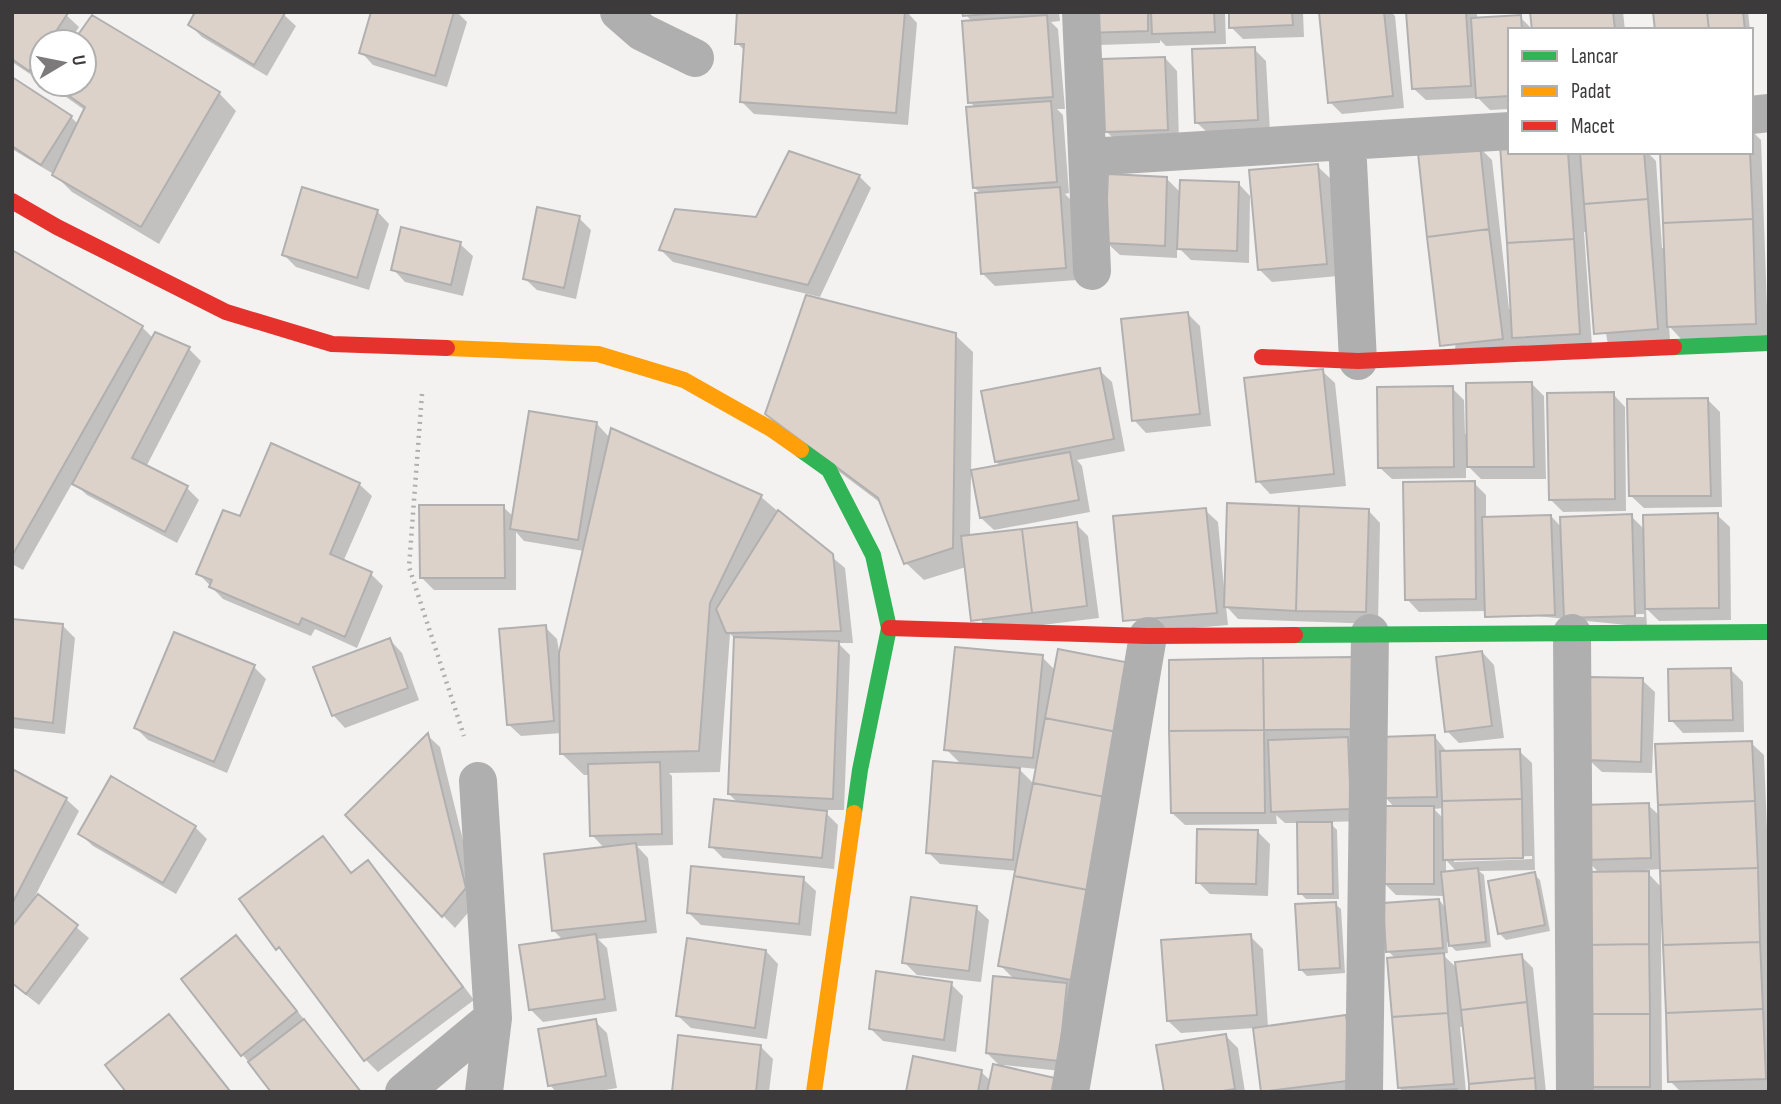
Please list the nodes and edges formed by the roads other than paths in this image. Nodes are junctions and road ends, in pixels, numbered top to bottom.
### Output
1 (619, 12) edge
2 (1081, 12) edge
3 (695, 58) dead end
4 (1508, 131) edge
5 (1347, 142) junction
6 (1088, 158) junction
7 (12, 201) edge
8 (1092, 271) dead end
9 (1769, 343) edge
10 (1262, 357) dead end
11 (1358, 361) junction
12 (889, 628) junction
13 (1769, 632) edge
14 (1370, 633) junction
15 (1572, 633) junction
16 (1148, 636) junction
17 (478, 781) road end
18 (493, 1018) junction
19 (404, 1092) edge
20 (484, 1092) edge
21 (814, 1092) edge
22 (1070, 1092) edge
23 (1364, 1092) edge
24 (1575, 1092) edge

1 - 3 street
2 - 6 street
4 - 5 street
5 - 6 street
5 - 11 street
6 - 8 street
7 - 12 street
9 - 11 street
10 - 11 street
12 - 16 street
12 - 21 street
13 - 15 street
14 - 15 street
14 - 16 street
14 - 23 street
15 - 24 street
16 - 22 street
17 - 18 street
18 - 19 street
18 - 20 street

